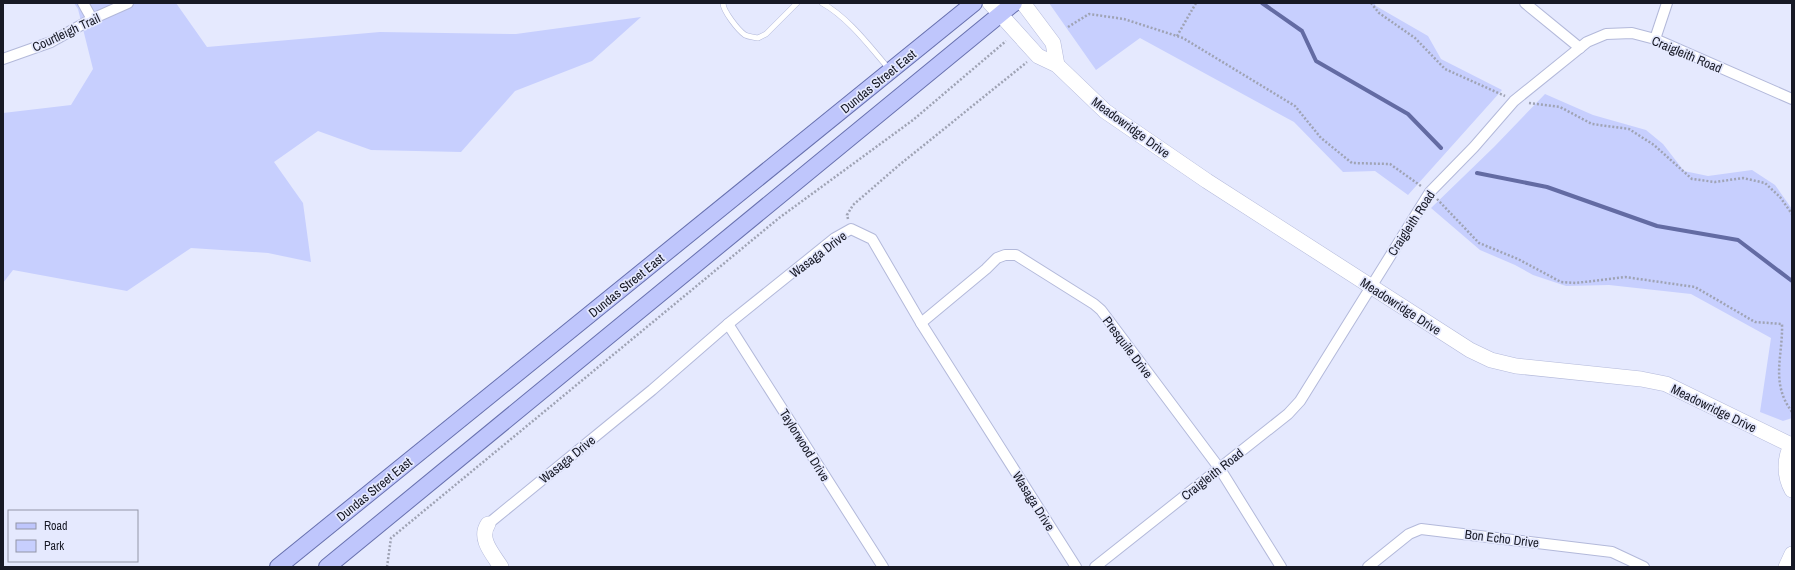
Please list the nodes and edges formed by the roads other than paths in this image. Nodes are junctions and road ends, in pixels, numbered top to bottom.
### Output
1 (83, 3) edge
2 (128, 3) edge
3 (723, 3) edge
4 (797, 3) edge
5 (822, 3) edge
6 (974, 3) edge
7 (1014, 3) edge
8 (1023, 3) edge
9 (1525, 3) edge
10 (1667, 3) edge
11 (995, 9) edge
12 (92, 19) junction
13 (1655, 40) junction
14 (1580, 48) junction
15 (3, 59) edge
16 (1057, 65) junction
17 (891, 70) junction
18 (1792, 99) edge
19 (1371, 286) junction
20 (921, 323) junction
21 (728, 324) junction
22 (1791, 444) edge
23 (1220, 469) junction
24 (1792, 490) edge
25 (488, 524) joint
26 (1792, 554) edge
27 (278, 567) edge
28 (327, 567) edge
29 (501, 567) edge
30 (883, 567) edge
31 (1076, 567) edge
32 (1095, 567) edge
33 (1281, 567) edge
34 (1368, 567) edge
35 (1644, 567) edge
36 (1786, 567) edge

1 - 12 street
2 - 12 street, Courtleigh Trail
3 - 4 lane
5 - 17 lane
6 - 17 main road, Dundas Street East
7 - 11 main road, Dundas Street East
8 - 16 street
9 - 14 street
10 - 13 street
11 - 16 street, Meadowridge Drive
11 - 28 main road, Dundas Street East
12 - 15 street, Courtleigh Trail
13 - 14 street, Craigleith Road
13 - 18 street, Craigleith Road
14 - 19 street, Craigleith Road
16 - 19 street, Meadowridge Drive
17 - 27 main road, Dundas Street East
19 - 22 street, Meadowridge Drive
19 - 23 street, Craigleith Road
20 - 21 street, Wasaga Drive
20 - 23 street, Presquile Drive
20 - 31 street, Wasaga Drive
21 - 25 street, Wasaga Drive
21 - 30 street, Taylorwood Drive
22 - 24 street
23 - 32 street, Craigleith Road
23 - 33 street, Presquile Drive
25 - 29 street
26 - 36 street
34 - 35 street, Bon Echo Drive

